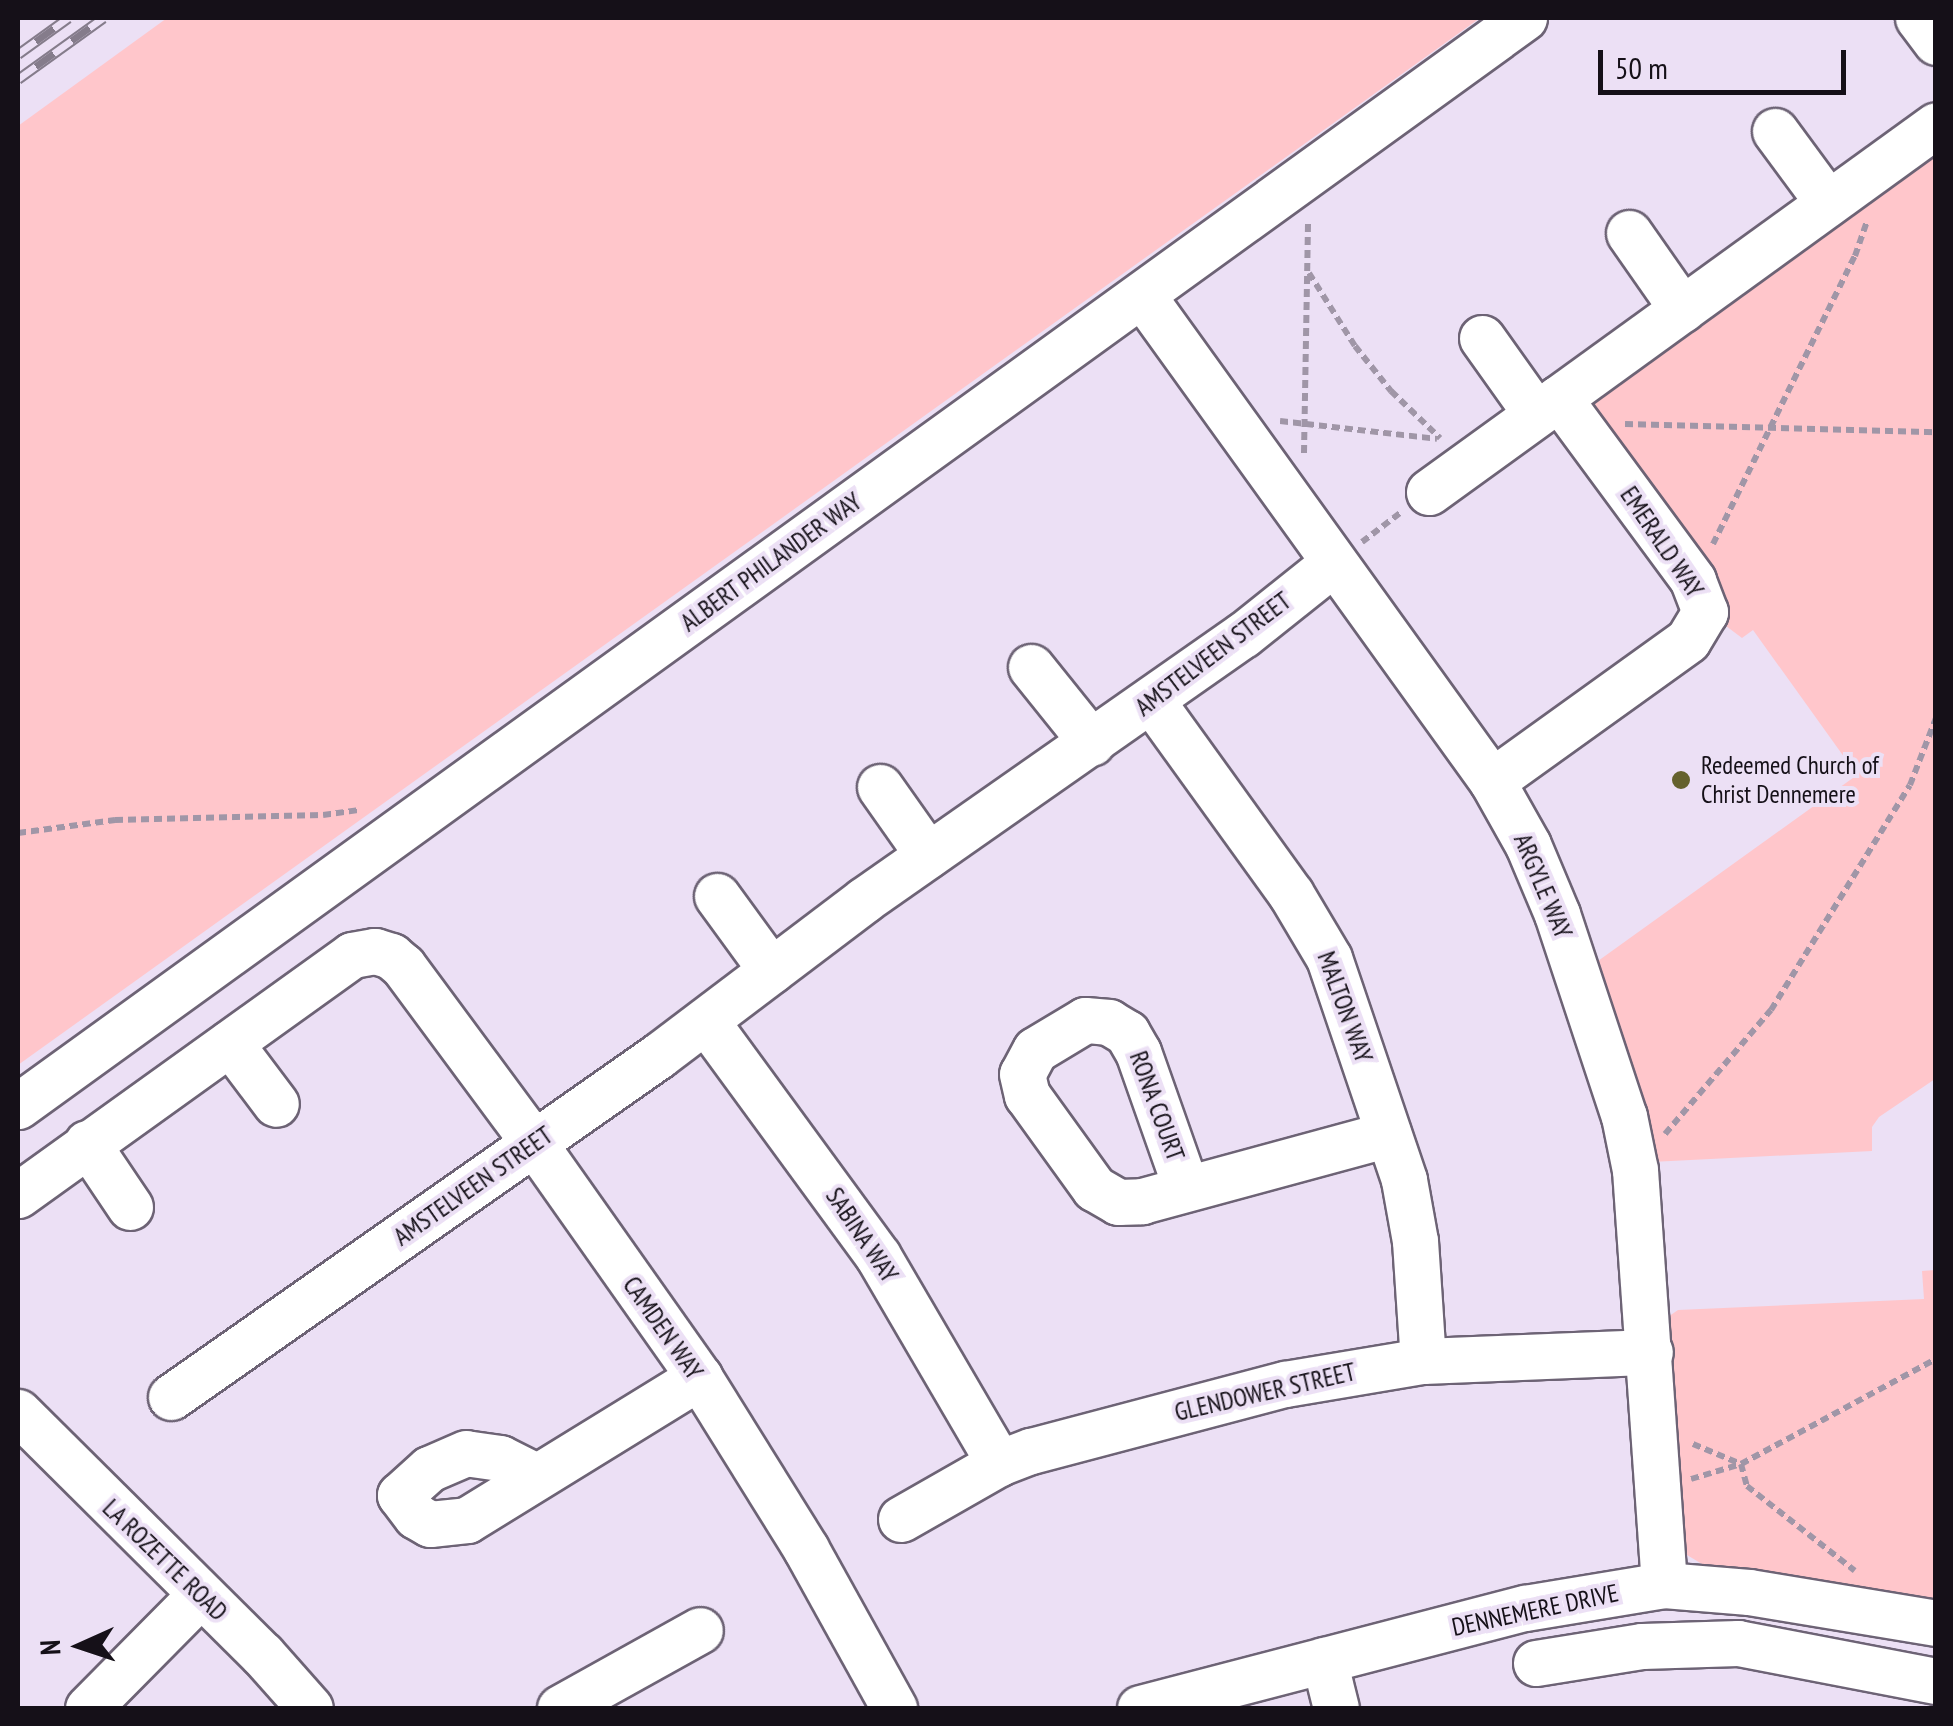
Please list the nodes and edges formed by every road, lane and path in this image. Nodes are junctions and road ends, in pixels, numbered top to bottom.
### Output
1 (1524, 18) edge
2 (1918, 18) edge
3 (1936, 42) edge
4 (1936, 125) edge
5 (1775, 131) dead end
6 (1875, 169) junction
7 (1285, 190) junction
8 (1828, 203) junction
9 (1629, 233) dead end
10 (1309, 273) junction
11 (1142, 295) junction
12 (1682, 309) junction
13 (1482, 338) dead end
14 (1548, 406) junction
15 (1305, 425) junction
16 (1773, 428) junction
17 (1236, 430) junction
18 (1936, 432) edge
19 (1587, 434) junction
20 (1458, 449) junction
21 (1429, 492) joint
22 (1286, 499) junction
23 (1332, 564) junction
24 (1693, 580) junction
25 (1031, 668) dead end
26 (1151, 700) junction
27 (1936, 718) edge
28 (1092, 743) junction
29 (1492, 780) junction
30 (880, 787) dead end
31 (18, 832) edge
32 (393, 835) junction
33 (928, 855) junction
34 (717, 896) dead end
35 (771, 970) junction
36 (706, 1020) junction
37 (230, 1043) junction
38 (276, 1104) dead end
39 (18, 1106) edge
40 (1388, 1134) junction
41 (87, 1143) junction
42 (534, 1144) junction
43 (1636, 1170) junction
44 (1186, 1188) dead end
45 (18, 1195) edge
46 (130, 1206) dead end
47 (1650, 1352) junction
48 (1936, 1359) edge
49 (1423, 1361) junction
50 (698, 1377) junction
51 (171, 1397) dead end
52 (18, 1412) edge
53 (1654, 1426) junction
54 (999, 1463) junction
55 (1741, 1464) junction
56 (536, 1476) dead end
57 (1658, 1488) junction
58 (901, 1520) dead end
59 (1664, 1585) junction
60 (200, 1596) junction
61 (1889, 1614) junction
62 (1936, 1624) edge
63 (700, 1630) dead end
64 (1324, 1660) junction
65 (1536, 1662) dead end
66 (1936, 1680) edge
67 (88, 1708) edge
68 (310, 1708) edge
69 (560, 1708) edge
70 (894, 1708) edge
71 (1140, 1708) edge
72 (1336, 1708) edge

1 - 7 street, ALBERT PHILANDER WAY
2 - 3 street
4 - 6 street
5 - 8 street
6 - 8 street
6 - 16 path
7 - 10 path
7 - 11 street, ALBERT PHILANDER WAY
8 - 12 street
9 - 12 street
10 - 15 path
10 - 20 path
11 - 17 street, ARGYLE WAY
11 - 32 street, ALBERT PHILANDER WAY
12 - 14 street
13 - 14 street, EMERALD WAY
14 - 19 street, EMERALD WAY
14 - 20 street
15 - 17 path
15 - 20 path
15 - 22 path
16 - 18 path
16 - 19 path
16 - 24 path
17 - 22 street, ARGYLE WAY
19 - 24 street, EMERALD WAY
20 - 21 street
21 - 23 path
22 - 23 street, ARGYLE WAY
23 - 26 street, AMSTELVEEN STREET
23 - 29 street, ARGYLE WAY
24 - 29 street, EMERALD WAY
25 - 28 street
26 - 28 street, AMSTELVEEN STREET
26 - 40 street, MALTON WAY
27 - 43 path
28 - 33 street, AMSTELVEEN STREET
29 - 43 street, ARGYLE WAY
30 - 33 street
31 - 32 path
32 - 39 street, ALBERT PHILANDER WAY
33 - 35 street, AMSTELVEEN STREET
34 - 35 street
35 - 36 street, AMSTELVEEN STREET
36 - 42 street, AMSTELVEEN STREET
36 - 54 street, SABINA WAY
37 - 38 street
37 - 41 street
37 - 42 street, CAMDEN WAY
40 - 44 street, RONA COURT
40 - 49 street, MALTON WAY
41 - 45 street
41 - 46 street
42 - 50 street, CAMDEN WAY
42 - 51 street, AMSTELVEEN STREET
43 - 47 street, ARGYLE WAY
47 - 49 street, GLENDOWER STREET
47 - 53 street, ARGYLE WAY
48 - 55 path
49 - 54 street, GLENDOWER STREET
50 - 56 street
50 - 70 street, CAMDEN WAY
52 - 60 street, LA ROZETTE ROAD
53 - 55 path
53 - 57 street, ARGYLE WAY
54 - 58 street, GLENDOWER STREET
55 - 57 path
55 - 61 path
57 - 59 street, ARGYLE WAY
59 - 61 street, DENNEMERE DRIVE
59 - 64 street, DENNEMERE DRIVE
60 - 67 street
60 - 68 street, LA ROZETTE ROAD
61 - 62 street, DENNEMERE DRIVE
63 - 69 street
64 - 71 street, DENNEMERE DRIVE
64 - 72 street
65 - 66 street

